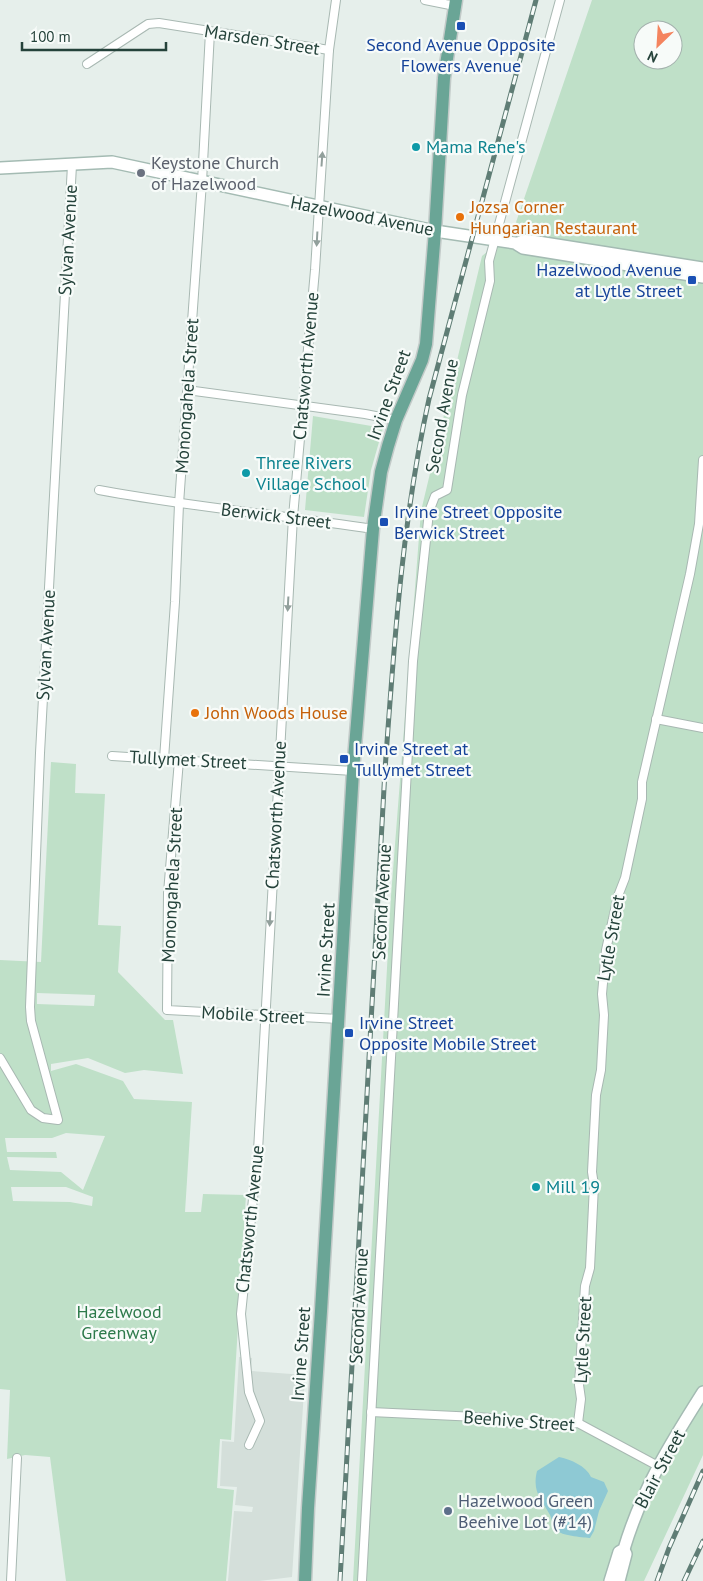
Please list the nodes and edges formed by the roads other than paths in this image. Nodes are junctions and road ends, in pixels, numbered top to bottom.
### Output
1 (336, 0) edge
2 (425, 0) edge
3 (560, 0) edge
4 (455, 3) edge
5 (210, 32) junction
6 (329, 50) junction
7 (87, 64) dead end
8 (72, 165) junction
9 (0, 168) edge
10 (202, 182) junction
11 (318, 207) junction
12 (435, 231) junction
13 (495, 240) junction
14 (518, 244) junction
15 (703, 268) edge
16 (703, 277) edge
17 (187, 390) junction
18 (302, 406) junction
19 (396, 420) junction
20 (703, 460) edge
21 (99, 490) dead end
22 (179, 504) junction
23 (292, 517) junction
24 (373, 529) junction
25 (656, 719) junction
26 (703, 728) edge
27 (112, 756) dead end
28 (164, 760) junction
29 (179, 760) junction
30 (278, 766) junction
31 (354, 771) junction
32 (167, 1010) joint
33 (265, 1016) junction
34 (339, 1019) junction
35 (0, 1058) edge
36 (703, 1392) edge
37 (371, 1412) junction
38 (578, 1423) junction
39 (249, 1445) dead end
40 (17, 1458) dead end
41 (658, 1466) junction
42 (624, 1549) junction
43 (11, 1581) edge
44 (305, 1581) edge
45 (362, 1581) edge
46 (610, 1581) edge
47 (620, 1581) edge

1 - 6 street, Chatsworth Avenue
2 - 4 street
3 - 13 street, Second Avenue
4 - 12 main road
5 - 6 street, Marsden Street
5 - 7 street, Marsden Street
5 - 10 street, Monongahela Street
11 -> 6 street, Chatsworth Avenue
8 - 9 street, Hazelwood Avenue
8 - 10 street, Hazelwood Avenue
8 - 35 street, Sylvan Avenue
10 - 11 street, Hazelwood Avenue
10 - 17 street, Monongahela Street
11 - 12 street, Hazelwood Avenue
11 -> 18 street, Chatsworth Avenue
12 - 13 street, Hazelwood Avenue
12 - 19 main road, Irvine Street
13 - 14 street, Hazelwood Avenue
13 - 37 street, Second Avenue
14 - 15 street, Hazelwood Avenue
14 - 16 street, Hazelwood Avenue
17 - 18 street
17 - 22 street, Monongahela Street
18 - 19 street
18 - 23 street, Chatsworth Avenue
19 - 24 main road, Irvine Street
20 - 25 street, Lytle Street
21 - 22 street, Berwick Street
22 - 23 street, Berwick Street
22 - 28 street, Monongahela Street
23 - 24 street, Berwick Street
23 -> 30 street, Chatsworth Avenue
24 - 31 main road, Irvine Street
25 - 26 street
25 - 38 street, Lytle Street
27 - 28 street, Tullymet Street
28 - 29 street, Tullymet Street
29 - 30 street, Tullymet Street
29 - 32 street, Monongahela Street
30 - 31 street, Tullymet Street
30 -> 33 street, Chatsworth Avenue
31 - 34 main road, Irvine Street
32 - 33 street, Mobile Street
33 - 34 street, Mobile Street
33 - 39 street, Chatsworth Avenue
34 - 44 main road, Irvine Street
36 - 41 street, Blair Street
37 - 38 street, Beehive Street
37 - 45 street, Second Avenue
38 - 41 street, Beehive Street
40 - 43 street
41 - 42 street, Blair Street
42 - 46 street, Blair Street
42 - 47 street, Blair Street

